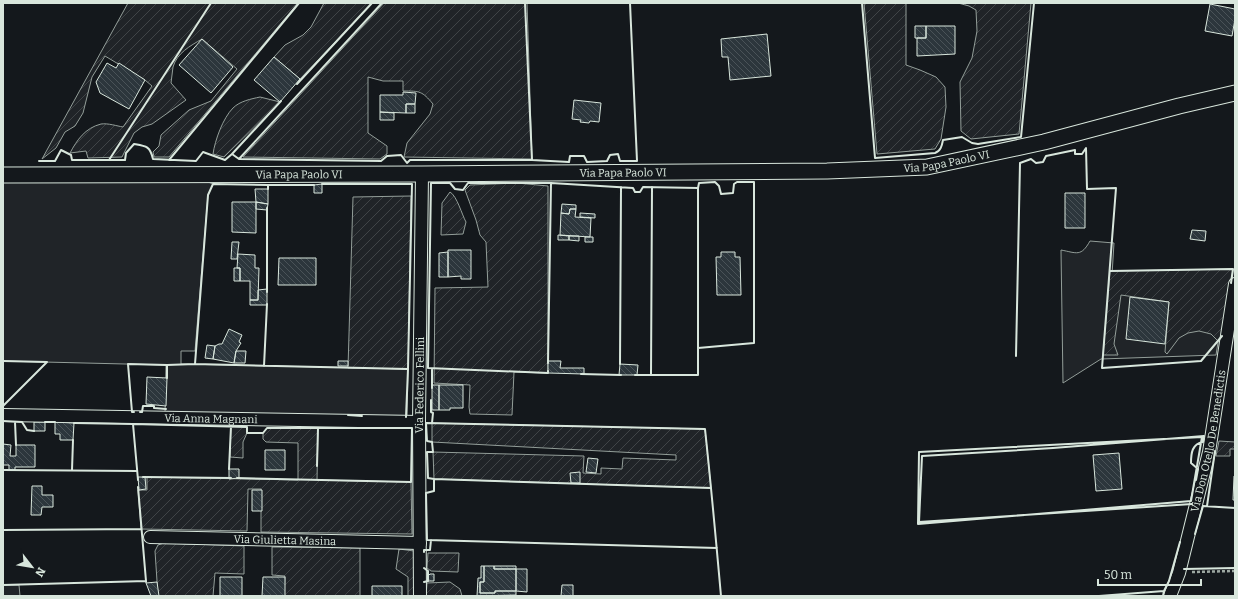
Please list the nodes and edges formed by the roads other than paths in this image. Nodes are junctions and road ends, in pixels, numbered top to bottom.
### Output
1 (1235, 93) edge
2 (422, 174) junction
3 (3, 175) edge
4 (1235, 284) edge
5 (3, 415) edge
6 (419, 422) junction
7 (150, 537) dead end
8 (420, 543) junction
9 (420, 596) edge
10 (1170, 596) edge

1 - 2 street, Via Papa Paolo VI
2 - 3 street, Via Papa Paolo VI
2 - 6 street, Via Federico Fellini
4 - 10 street, Via Don Otello De Benedictis
5 - 6 street, Via Anna Magnani
6 - 8 street, Via Federico Fellini
7 - 8 street, Via Giulietta Masina
8 - 9 street, Via Federico Fellini

